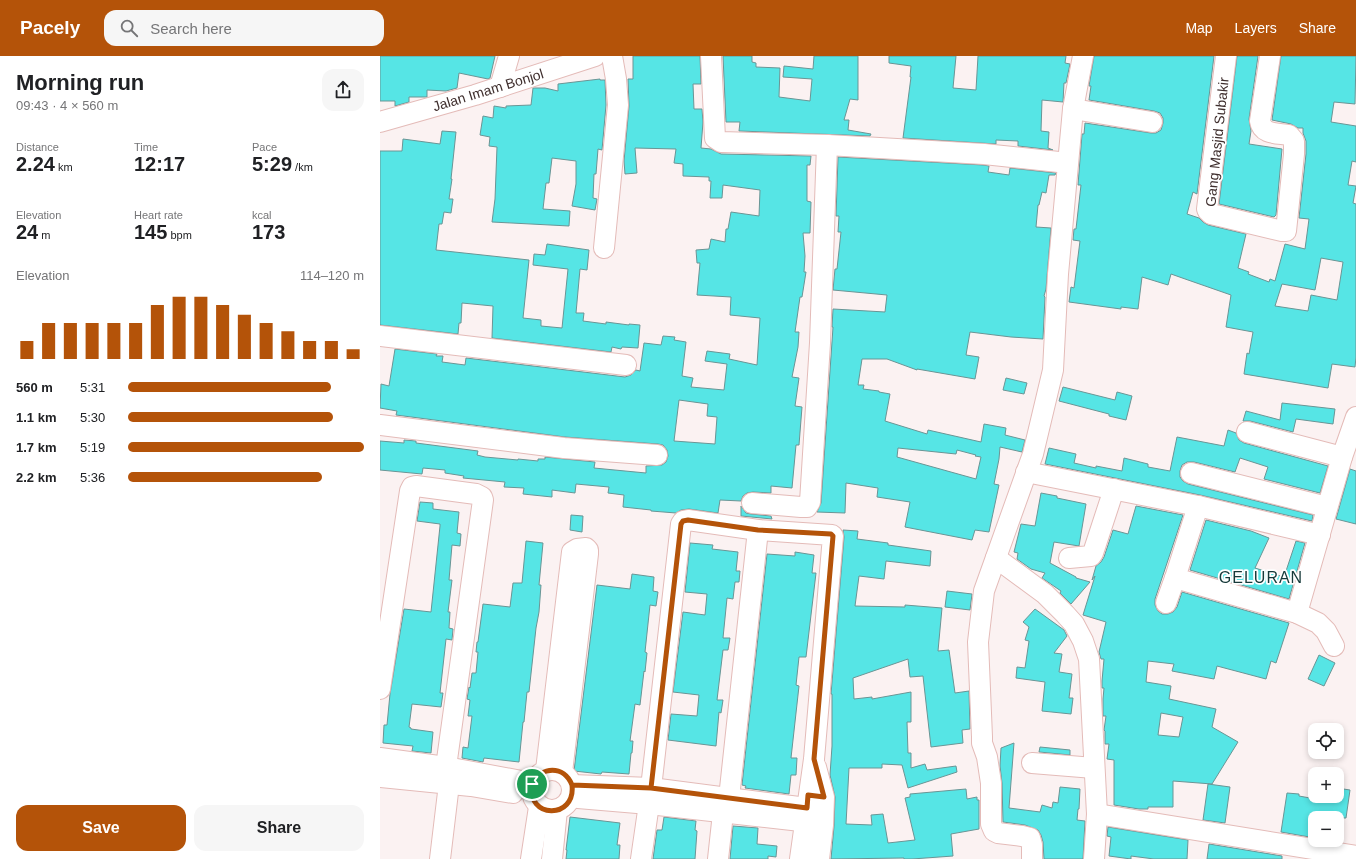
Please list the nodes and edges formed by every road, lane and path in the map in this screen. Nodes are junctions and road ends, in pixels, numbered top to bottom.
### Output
1 (509, 56) edge
2 (595, 56) edge
3 (612, 56) edge
4 (711, 56) edge
5 (1083, 56) edge
6 (1226, 56) edge
7 (1270, 56) edge
8 (500, 87) junction
9 (1073, 109) junction
10 (380, 122) edge
11 (1152, 122) dead end
12 (827, 145) junction
13 (1068, 163) junction
14 (604, 248) dead end
15 (380, 336) edge
16 (626, 366) dead end
17 (1356, 417) edge
18 (380, 425) edge
19 (1247, 432) dead end
20 (657, 455) dead end
21 (1342, 457) junction
22 (1026, 472) junction
23 (1191, 474) dead end
24 (1114, 489) junction
25 (752, 503) dead end
26 (1198, 506) junction
27 (1327, 507) junction
28 (758, 530) junction
29 (1320, 535) junction
30 (996, 558) junction
31 (1069, 558) dead end
32 (1175, 578) junction
33 (1166, 603) dead end
34 (1297, 613) junction
35 (1334, 646) dead end
36 (380, 689) edge
37 (380, 758) edge
38 (1032, 763) dead end
39 (1094, 768) junction
40 (380, 776) edge
41 (447, 776) junction
42 (551, 790) junction
43 (650, 796) junction
44 (726, 805) junction
45 (811, 806) junction
46 (1097, 814) junction
47 (1356, 856) edge
48 (440, 859) edge
49 (531, 859) edge
50 (552, 859) edge
51 (641, 859) edge
52 (718, 859) edge
53 (800, 859) edge
54 (819, 859) edge
55 (1032, 859) edge
56 (1094, 859) edge

1 - 8 street
2 - 8 street, Jalan Imam Bonjol
3 - 14 street
4 - 12 street
5 - 9 street
6 - 7 street, Gang Masjid Subakir
8 - 10 street, Jalan Imam Bonjol
9 - 11 street
9 - 13 street
12 - 13 street
12 - 25 street
13 - 22 street
15 - 16 street
17 - 21 street
18 - 20 street
19 - 21 street
21 - 27 street
22 - 24 street
22 - 30 street
23 - 27 street
24 - 26 street
24 - 31 street
26 - 29 street
26 - 32 street
27 - 29 street
28 - 43 street
28 - 44 street
28 - 45 street
29 - 34 street
30 - 39 street
30 - 55 street
32 - 33 street
32 - 34 street
34 - 35 street
36 - 41 street
37 - 41 street
38 - 39 street
39 - 46 street
40 - 41 street
41 - 42 street
41 - 48 street
42 - 42 street
42 - 43 street
42 - 49 street
42 - 50 street
43 - 44 street
43 - 51 street
44 - 45 street
44 - 52 street
45 - 53 street
45 - 54 street
46 - 47 street
46 - 56 street

